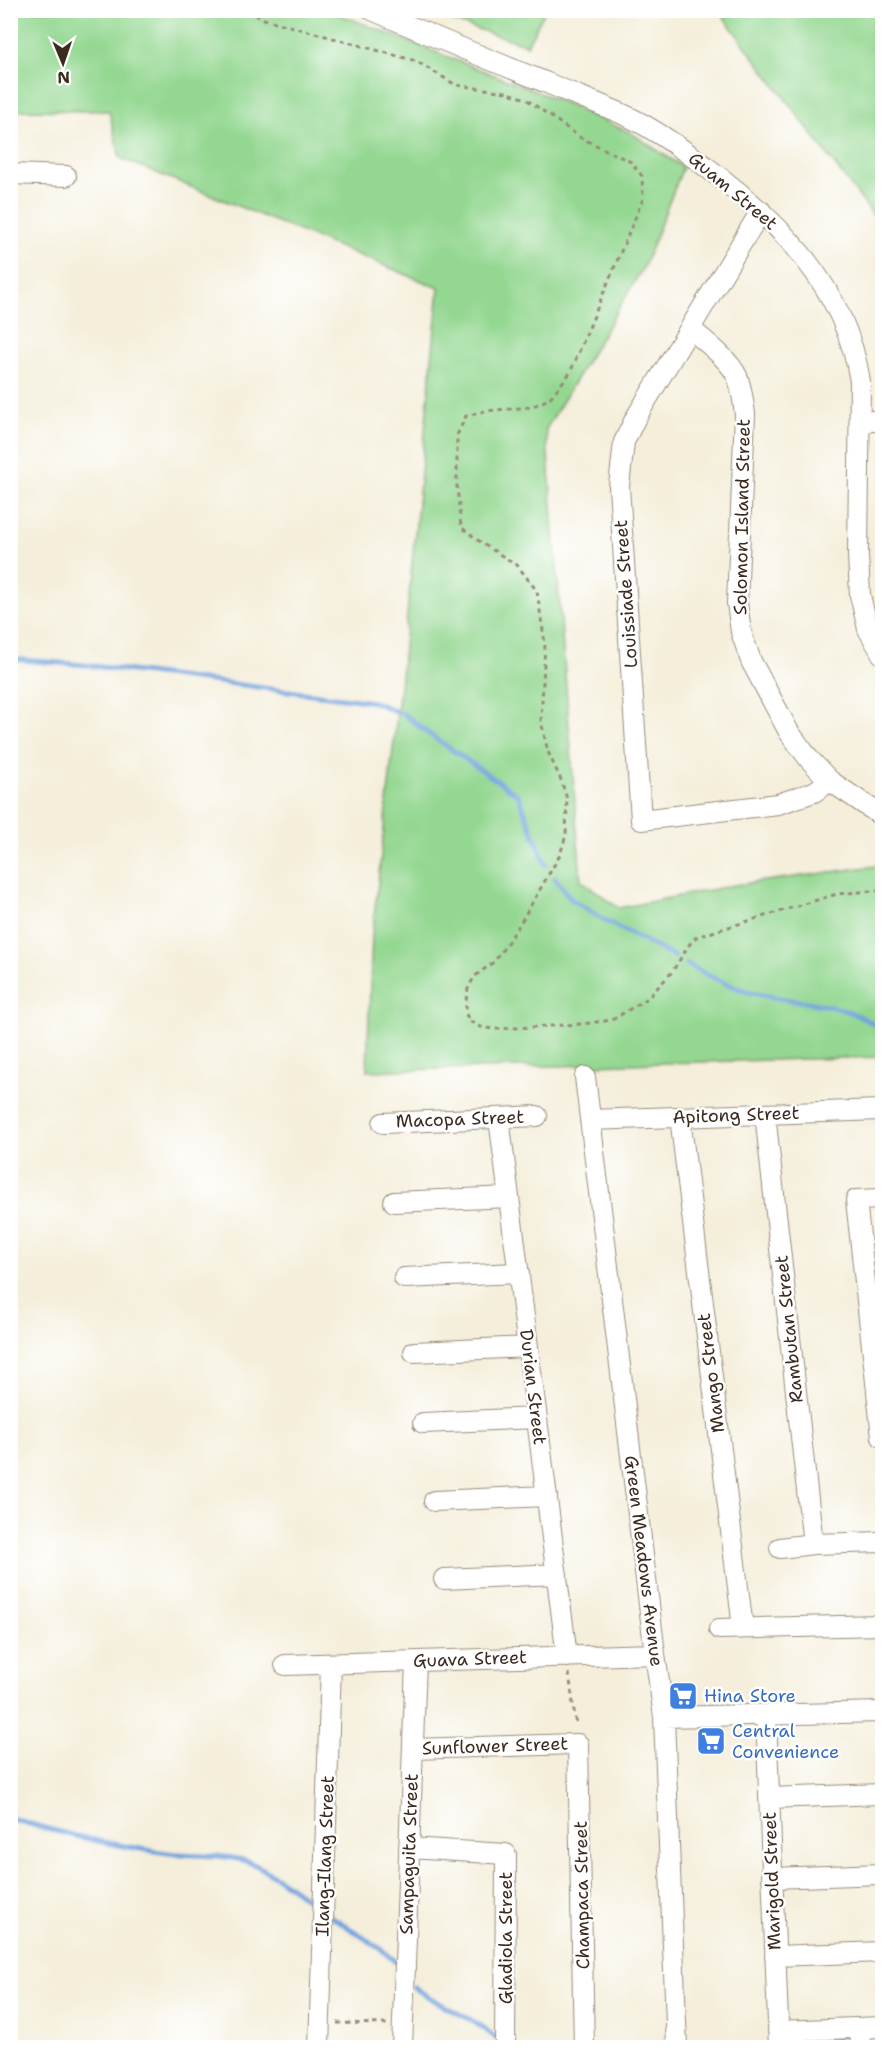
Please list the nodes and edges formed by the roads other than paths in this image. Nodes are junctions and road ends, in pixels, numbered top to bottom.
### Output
1 (372, 10) edge
2 (10, 174) edge
3 (66, 176) dead end
4 (761, 211) junction
5 (690, 328) junction
6 (860, 421) junction
7 (882, 421) edge
8 (882, 654) edge
9 (830, 781) junction
10 (882, 816) edge
11 (585, 1077) dead end
12 (882, 1110) edge
13 (765, 1114) junction
14 (537, 1116) dead end
15 (680, 1117) junction
16 (500, 1118) junction
17 (590, 1120) junction
18 (383, 1123) dead end
19 (509, 1197) junction
20 (882, 1199) edge
21 (394, 1202) dead end
22 (873, 1273) edge
23 (519, 1274) junction
24 (404, 1278) dead end
25 (528, 1347) junction
26 (877, 1351) edge
27 (414, 1352) dead end
28 (537, 1418) junction
29 (423, 1422) dead end
30 (882, 1437) edge
31 (547, 1496) junction
32 (434, 1501) dead end
33 (882, 1542) edge
34 (813, 1544) junction
35 (780, 1548) dead end
36 (557, 1574) junction
37 (444, 1579) dead end
38 (882, 1625) edge
39 (742, 1628) junction
40 (719, 1629) dead end
41 (655, 1654) junction
42 (567, 1656) junction
43 (416, 1661) junction
44 (331, 1664) junction
45 (285, 1665) dead end
46 (882, 1712) edge
47 (766, 1715) junction
48 (664, 1717) junction
49 (578, 1744) joint
50 (413, 1749) junction
51 (882, 1794) edge
52 (769, 1798) junction
53 (409, 1848) junction
54 (882, 1874) edge
55 (772, 1878) junction
56 (882, 1952) edge
57 (775, 1956) junction
58 (882, 2027) edge
59 (860, 2028) junction
60 (778, 2039) edge
61 (319, 2048) edge
62 (402, 2048) edge
63 (505, 2048) edge
64 (584, 2048) edge
65 (677, 2048) edge
66 (861, 2048) edge

1 - 4 street, Guam Street
2 - 3 street
4 - 5 street, Louissiade Street
4 - 6 street, Guam Street
5 - 9 street, Solomon Island Street
5 - 9 street, Louissiade Street
6 - 7 street
6 - 8 street, Guam Street
9 - 10 street, Solomon Island Street
11 - 17 street, Green Meadows Avenue
12 - 13 street, Apitong Street
13 - 15 street, Apitong Street
13 - 34 street, Rambutan Street
14 - 16 street, Macopa Street
15 - 17 street, Apitong Street
15 - 39 street, Mango Street
16 - 18 street, Macopa Street
16 - 19 street, Durian Street
17 - 41 street, Green Meadows Avenue
19 - 21 street
19 - 23 street, Durian Street
20 - 22 street
22 - 26 street
23 - 24 street
23 - 25 street, Durian Street
25 - 27 street
25 - 28 street, Durian Street
26 - 30 street
28 - 29 street
28 - 31 street, Durian Street
31 - 32 street
31 - 36 street, Durian Street
33 - 34 street
34 - 35 street
36 - 37 street
36 - 42 street, Durian Street
38 - 39 street
39 - 40 street
41 - 42 street, Guava Street
41 - 48 street, Green Meadows Avenue
42 - 43 street, Guava Street
43 - 44 street, Guava Street
43 - 50 street, Sampaguita Street
44 - 45 street, Guava Street
44 - 61 street, Ilang-Ilang Street
46 - 47 street
47 - 48 street
47 - 52 street, Marigold Street
48 - 65 street, Green Meadows Avenue
49 - 50 street, Sunflower Street
49 - 64 street, Champaca Street
50 - 53 street, Sampaguita Street
51 - 52 street
52 - 55 street, Marigold Street
53 - 62 street, Sampaguita Street
53 - 63 street, Gladiola Street
54 - 55 street
55 - 57 street, Marigold Street
56 - 57 street
57 - 60 street, Marigold Street
58 - 59 street
59 - 60 street
59 - 66 street

